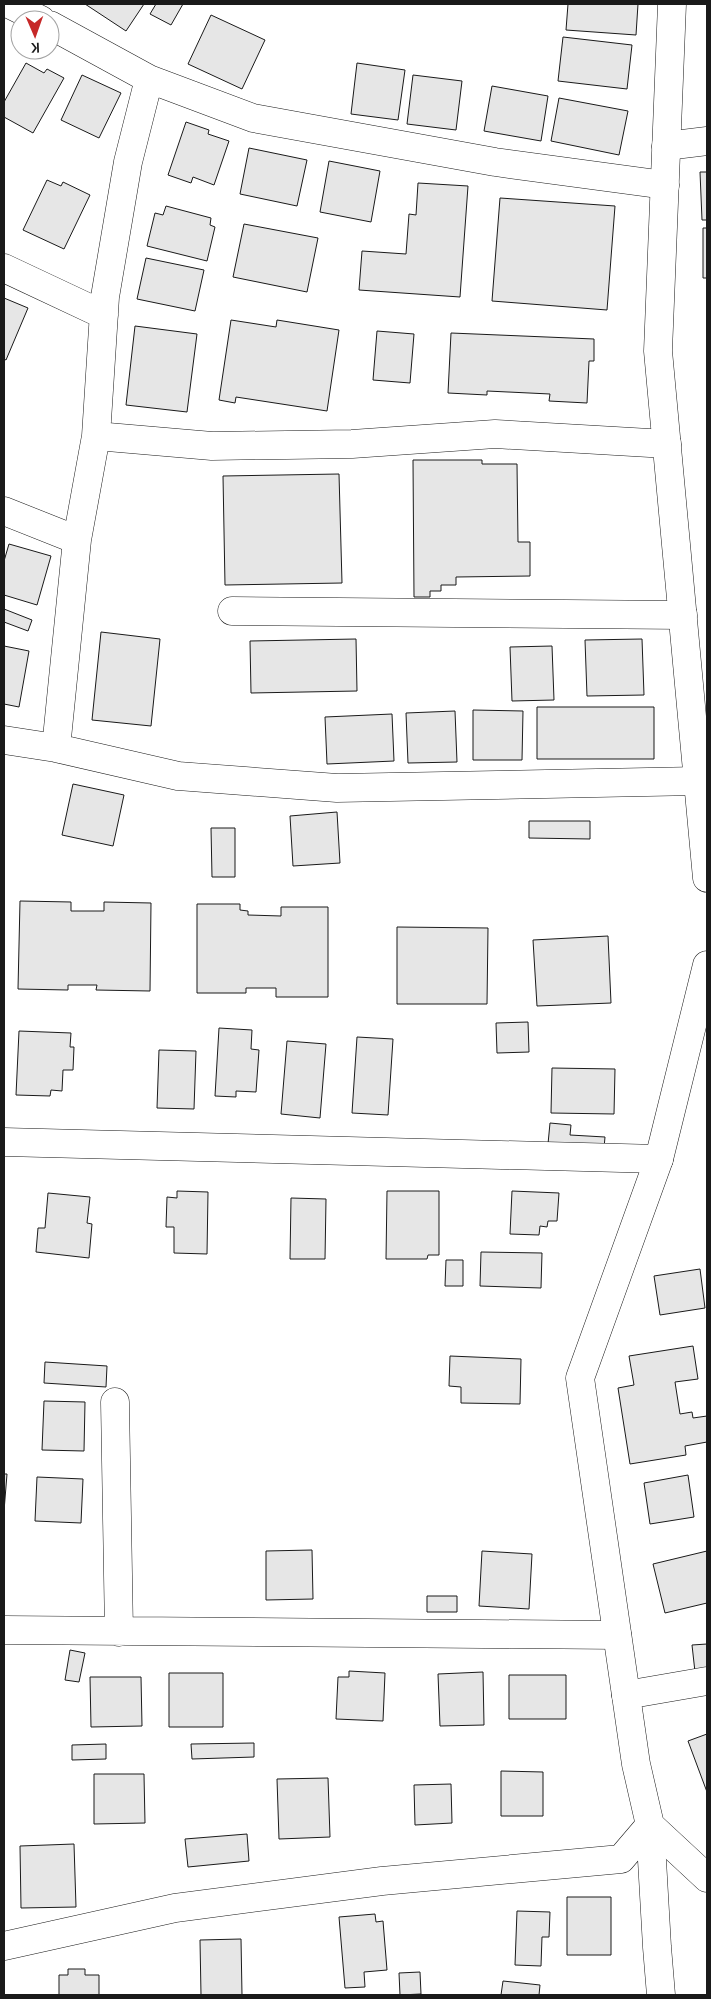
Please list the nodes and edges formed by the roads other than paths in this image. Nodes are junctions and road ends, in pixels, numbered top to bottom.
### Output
1 (9, 4) edge
2 (672, 4) edge
3 (21, 10) edge
4 (60, 30) edge
5 (149, 79) junction
6 (707, 141) edge
7 (666, 146) junction
8 (664, 185) junction
9 (4, 268) edge
10 (104, 315) junction
11 (96, 436) junction
12 (667, 444) junction
13 (4, 511) edge
14 (77, 540) junction
15 (232, 611) dead end
16 (683, 615) junction
17 (698, 685) edge
18 (4, 740) edge
19 (56, 748) junction
20 (698, 780) junction
21 (707, 878) edge
22 (707, 965) edge
23 (4, 1142) edge
24 (659, 1159) junction
25 (116, 1402) dead end
26 (4, 1630) edge
27 (119, 1632) junction
28 (617, 1636) junction
29 (707, 1681) edge
30 (626, 1695) junction
31 (650, 1825) junction
32 (707, 1878) edge
33 (4, 1946) edge
34 (662, 1995) edge

1 - 3 street
2 - 7 street
4 - 5 street
5 - 8 street
5 - 10 street
6 - 7 street
7 - 8 street
8 - 12 street
9 - 10 street
10 - 11 street
11 - 12 street
11 - 14 street
12 - 16 street
13 - 14 street
14 - 19 street
15 - 16 street
16 - 17 street
17 - 20 street
18 - 19 street
19 - 20 street
20 - 21 street
22 - 24 street
23 - 24 street
24 - 28 street
25 - 27 street
26 - 27 street
27 - 28 street
28 - 30 street
29 - 30 street
30 - 31 street
31 - 32 street
31 - 33 street
31 - 34 street

